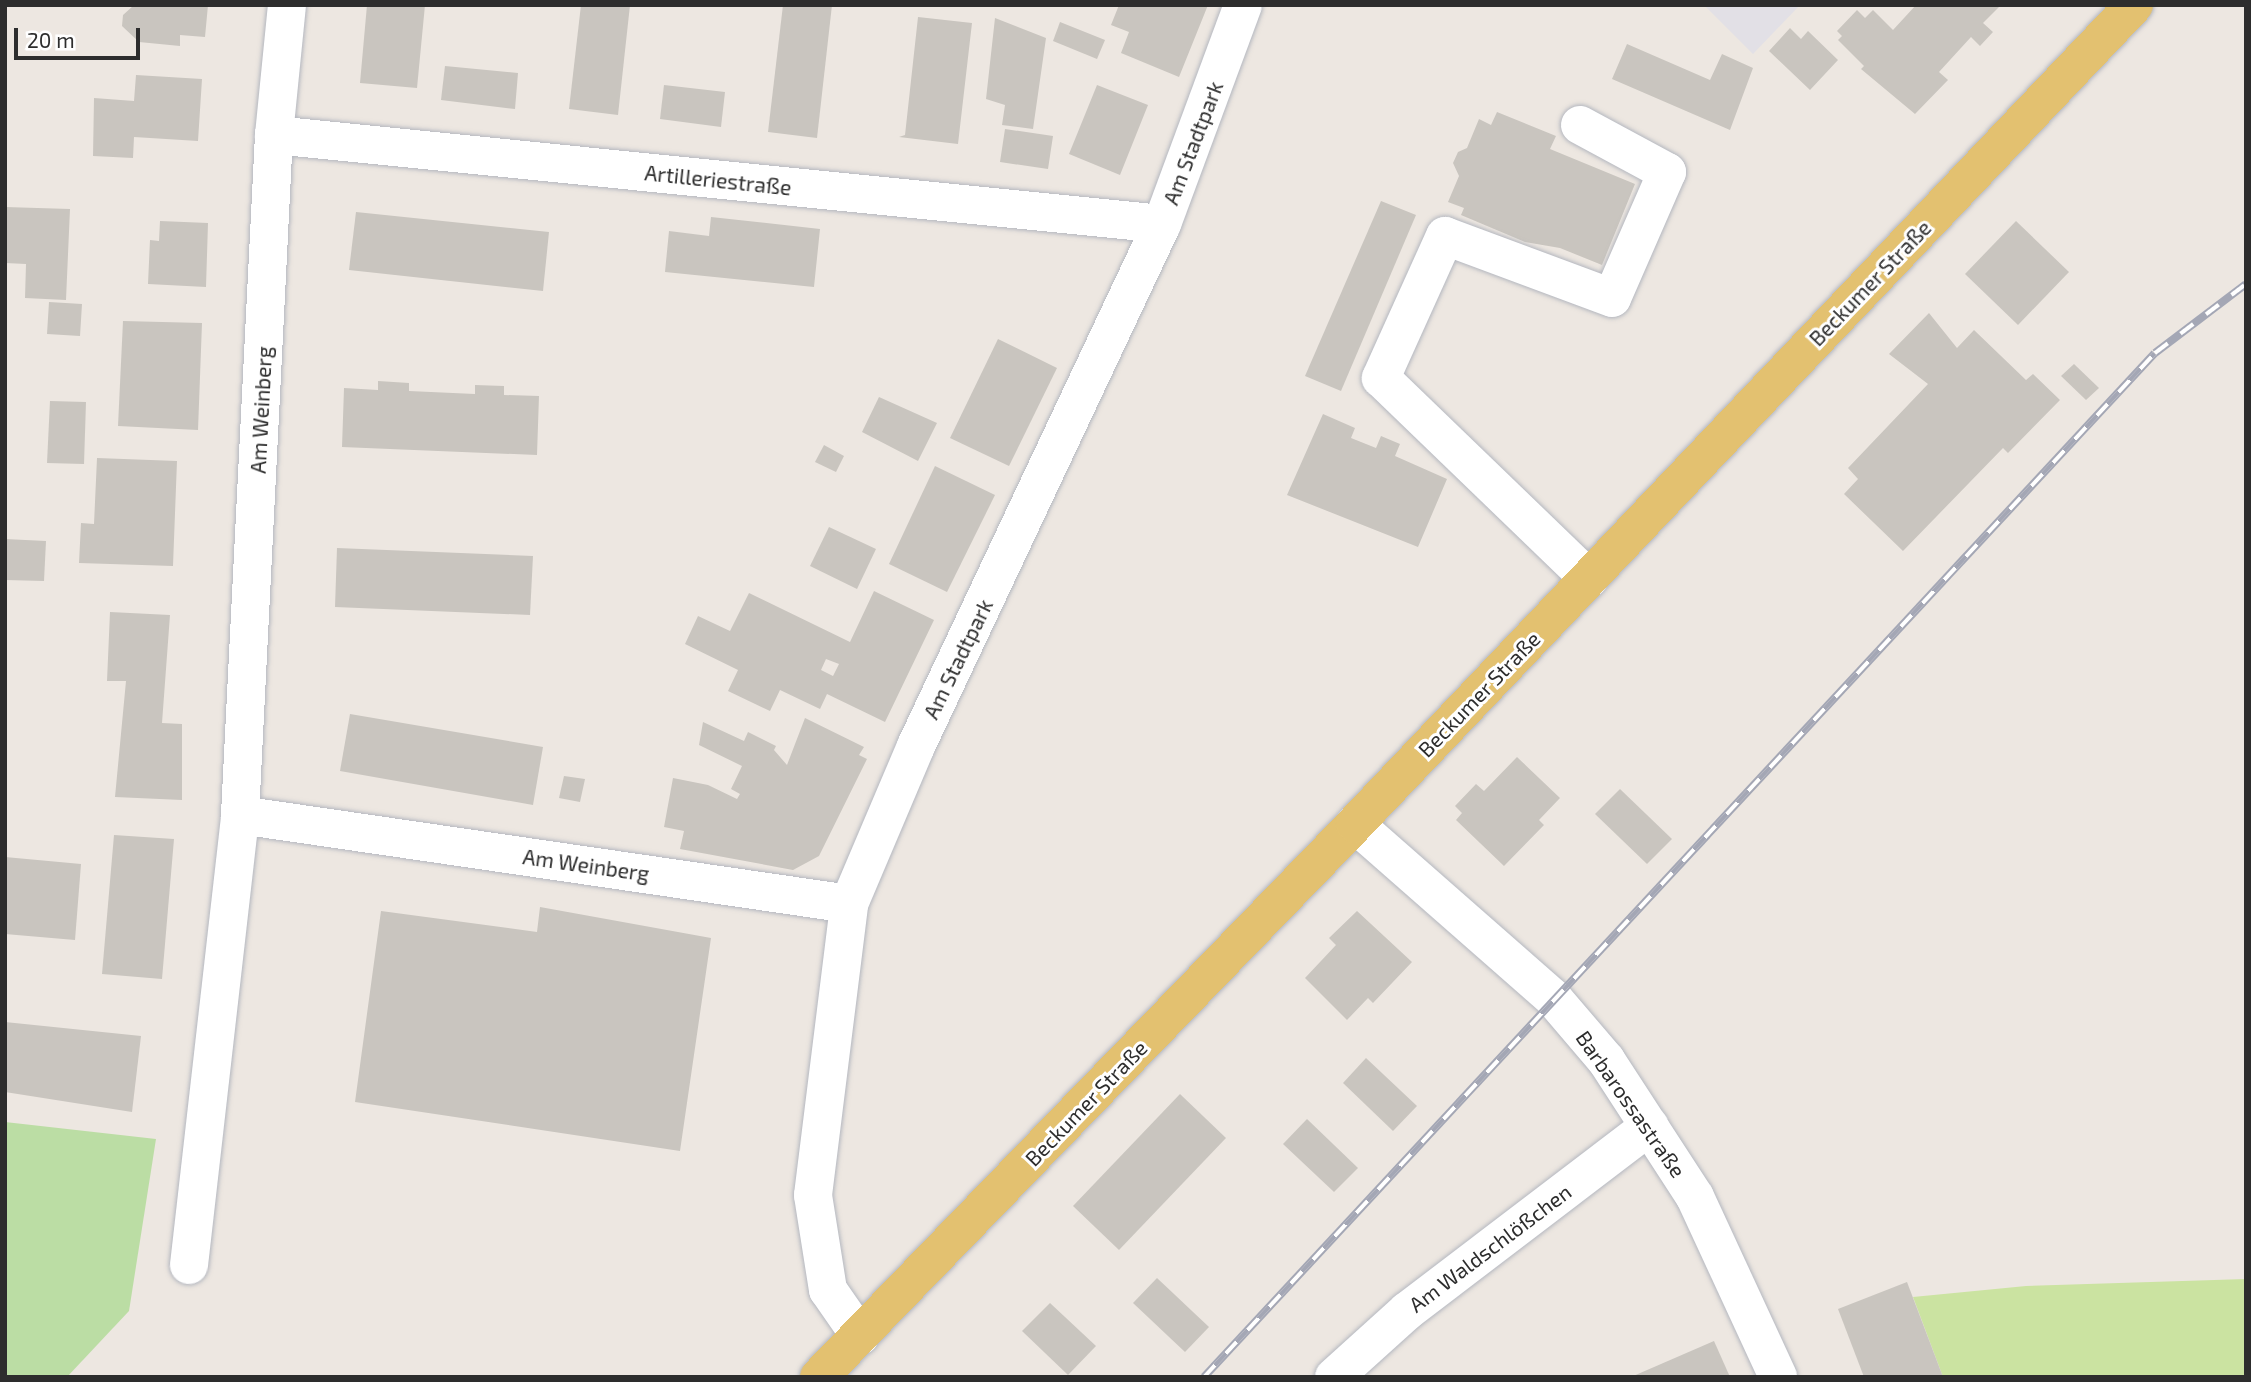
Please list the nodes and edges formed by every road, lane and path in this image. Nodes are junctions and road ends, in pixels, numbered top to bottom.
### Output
1 (287, 5) edge
2 (1243, 5) edge
3 (2134, 5) edge
4 (1580, 125) dead end
5 (275, 135) junction
6 (1162, 224) junction
7 (1589, 579) junction
8 (240, 815) junction
9 (1355, 824) junction
10 (849, 904) junction
11 (1650, 1125) junction
12 (189, 1265) dead end
13 (860, 1336) junction
14 (819, 1377) edge
15 (1334, 1377) edge
16 (1778, 1377) edge

1 - 5 street, Am Weinberg
2 - 6 street, Am Stadtpark
3 - 7 main road, Beckumer Straße
4 - 7 street
5 - 6 street, Artilleriestraße
5 - 8 street, Am Weinberg
6 - 10 street, Am Stadtpark
7 - 9 main road, Beckumer Straße
8 - 10 street, Am Weinberg
8 - 12 street, Am Weinberg
9 - 11 street, Barbarossastraße
9 - 13 main road, Beckumer Straße
10 - 13 street, Am Stadtpark
11 - 15 street, Am Waldschlößchen
11 - 16 street, Barbarossastraße
13 - 14 main road, Beckumer Straße

